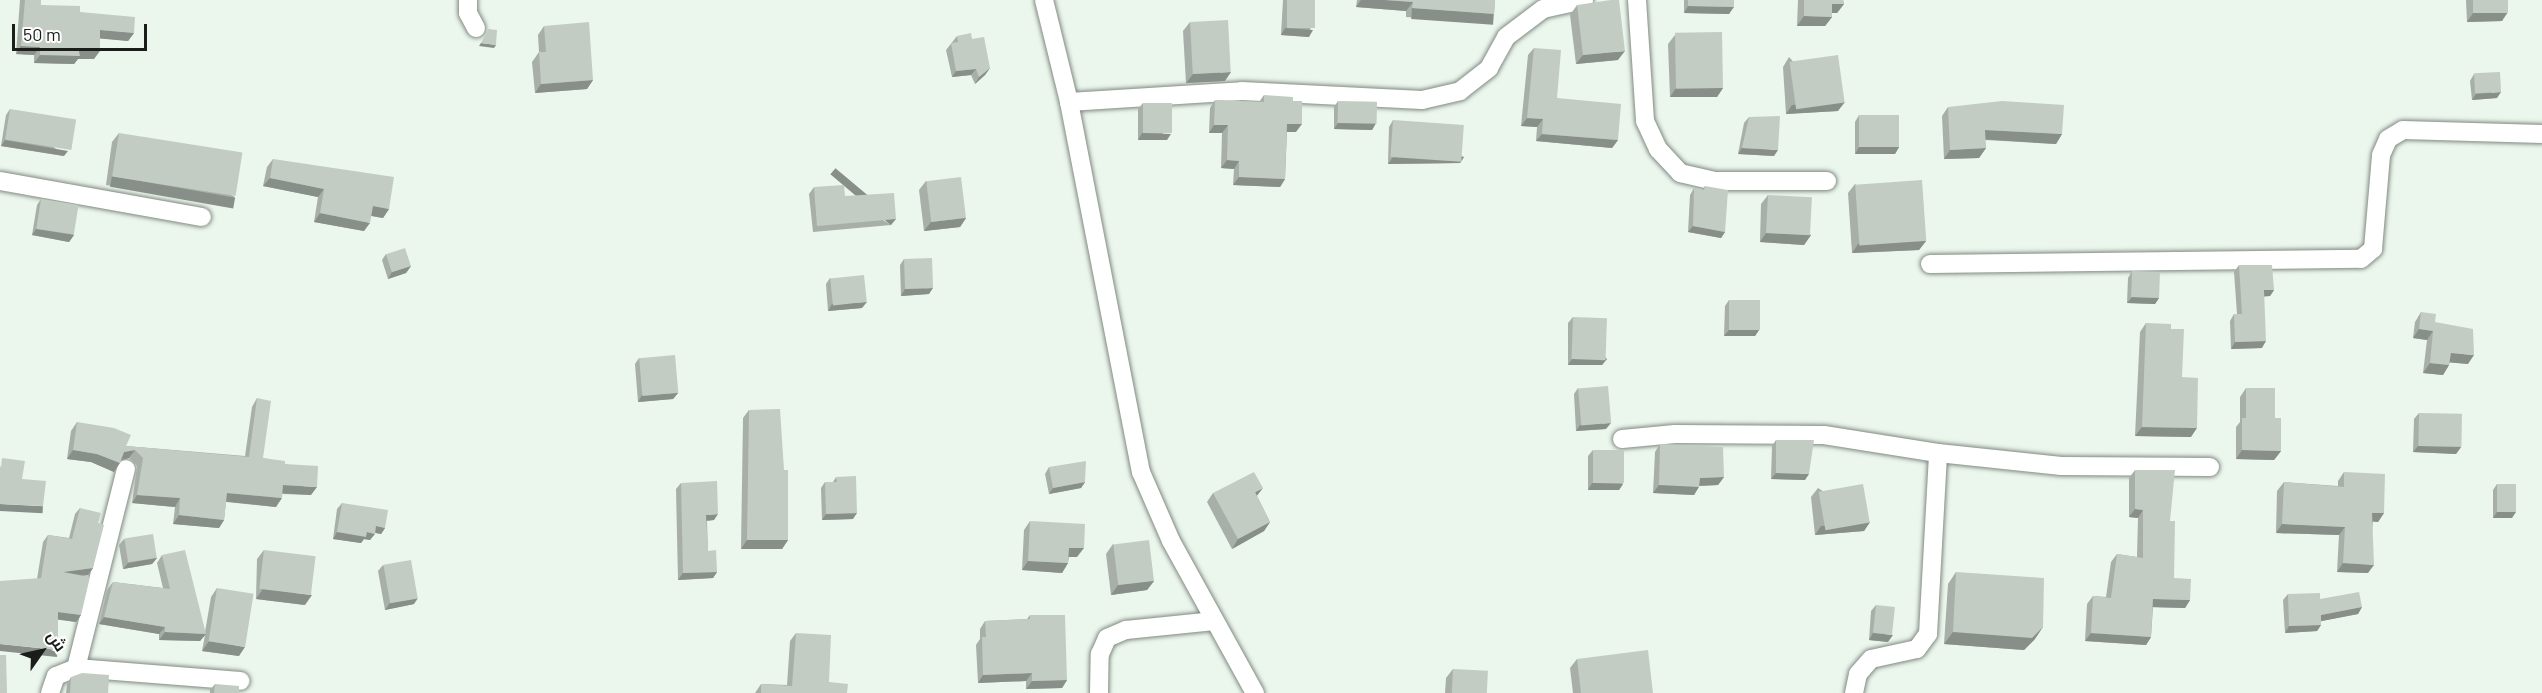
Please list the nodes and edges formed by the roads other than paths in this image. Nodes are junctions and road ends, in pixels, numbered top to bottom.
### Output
1 (468, 0) edge
2 (1044, 0) edge
3 (1584, 0) edge
4 (1636, 0) edge
5 (476, 28) dead end
6 (1069, 102) junction
7 (2542, 134) edge
8 (1827, 181) dead end
9 (0, 182) edge
10 (202, 218) dead end
11 (1930, 264) dead end
12 (1622, 439) dead end
13 (1938, 453) junction
14 (2210, 467) dead end
15 (126, 469) dead end
16 (1215, 621) junction
17 (76, 668) junction
18 (240, 681) dead end
19 (50, 693) edge
20 (1099, 693) edge
21 (1255, 693) edge
22 (1854, 693) edge

1 - 5 street
2 - 6 street
3 - 6 street
4 - 8 street
6 - 16 street
7 - 11 street
9 - 10 street
12 - 13 street
13 - 14 street
13 - 22 street
15 - 17 street
16 - 20 street
16 - 21 street
17 - 18 street
17 - 19 street

